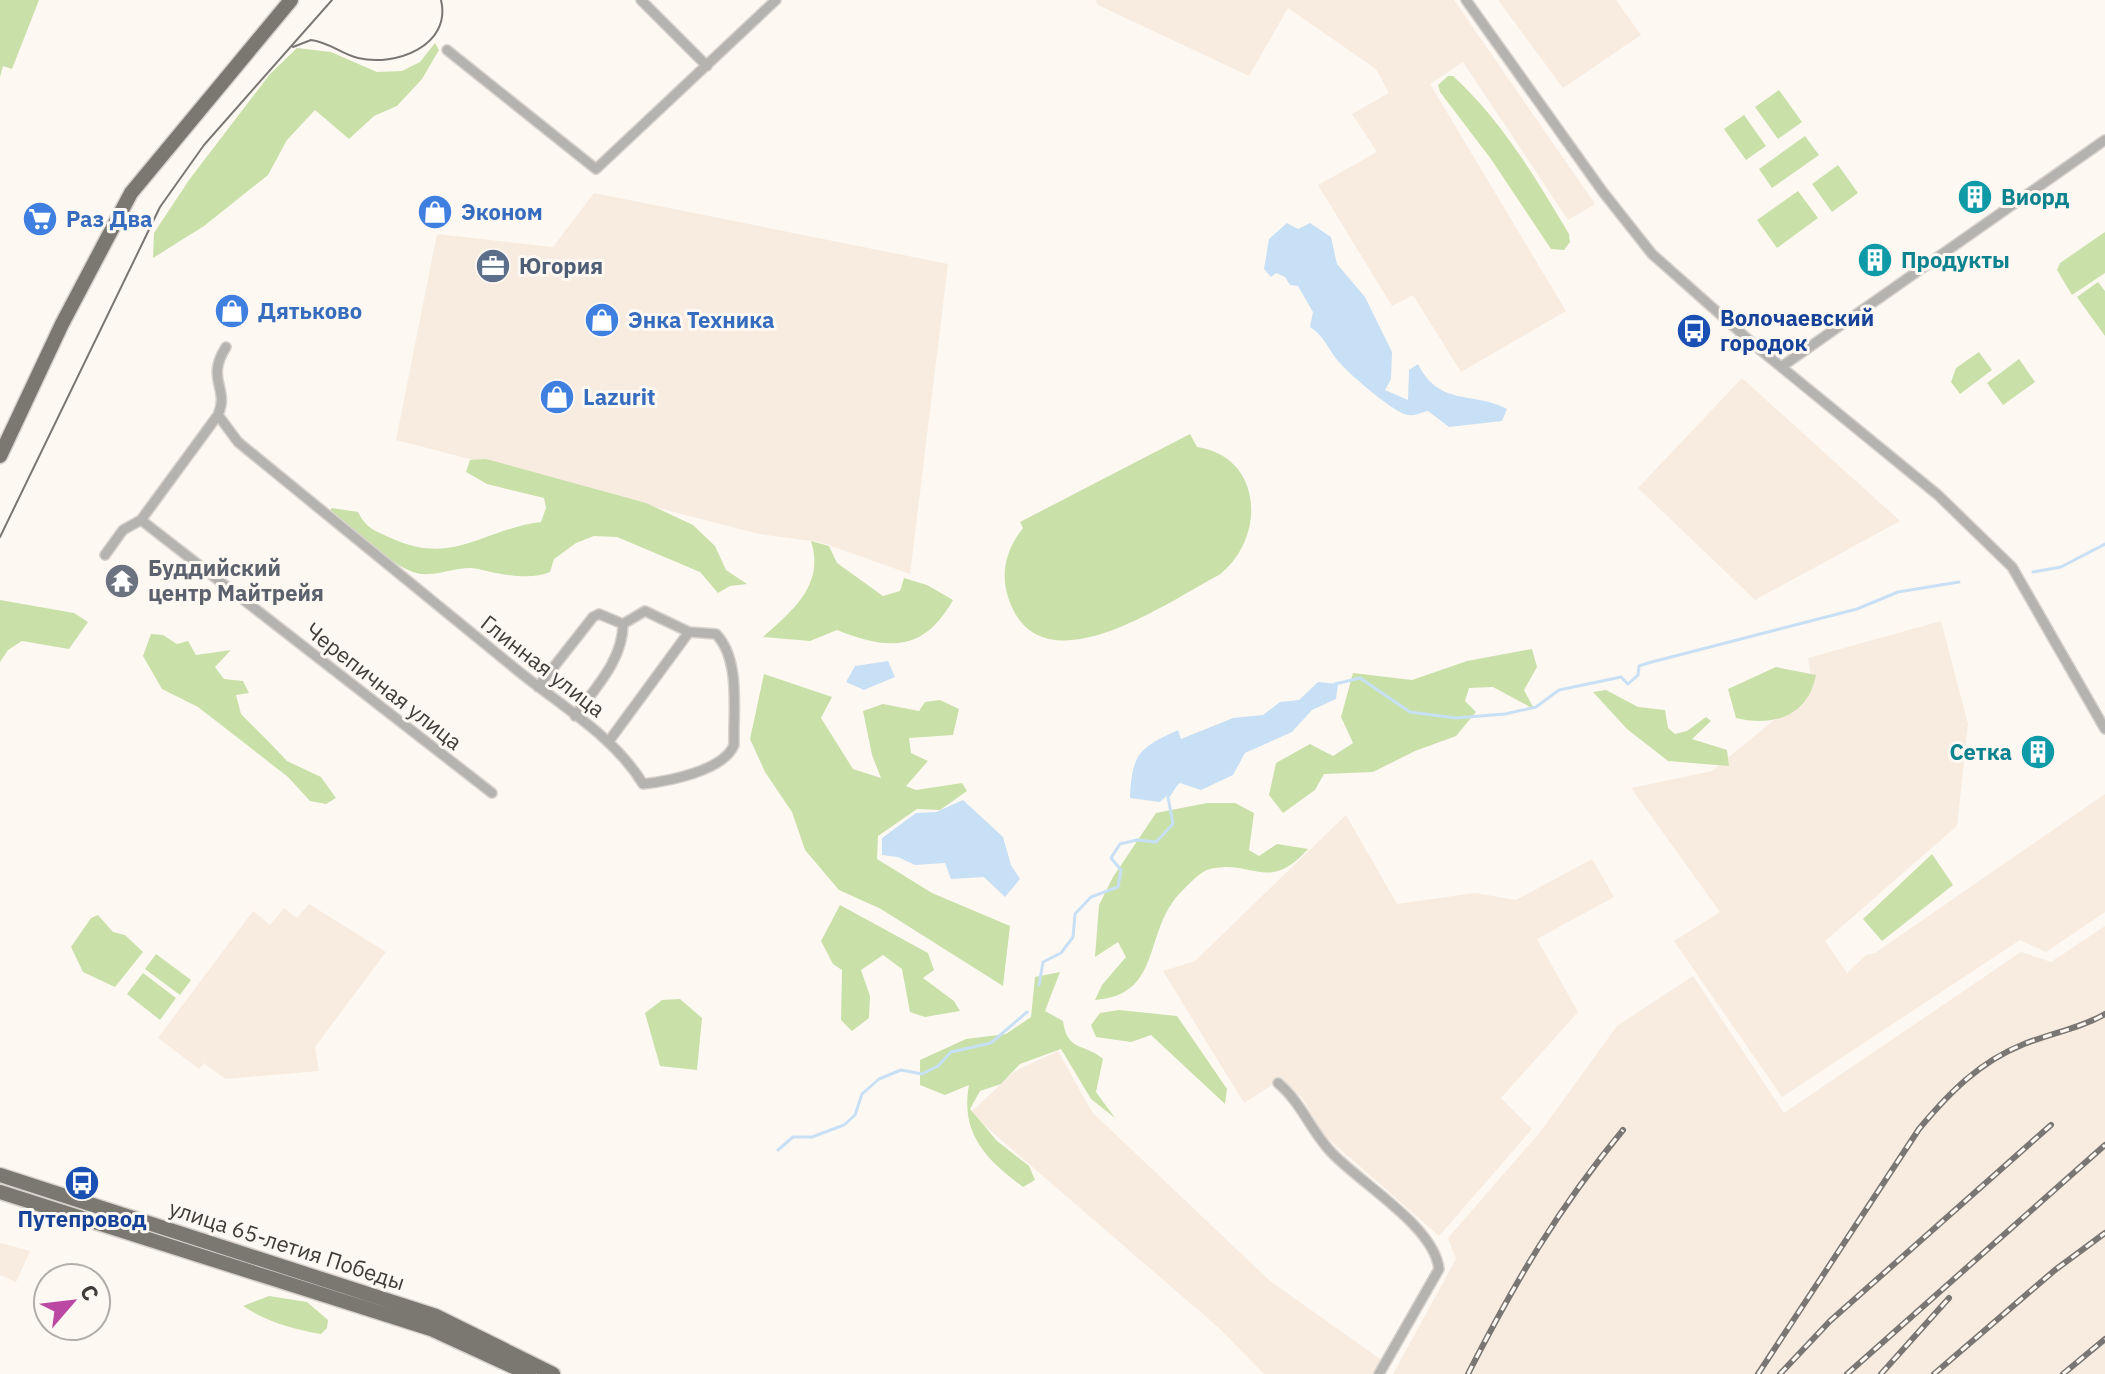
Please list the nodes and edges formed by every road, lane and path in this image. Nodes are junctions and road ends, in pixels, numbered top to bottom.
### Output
1 (291, 0) edge
2 (641, 0) edge
3 (776, 0) edge
4 (1466, 0) edge
5 (447, 50) dead end
6 (707, 66) junction
7 (2105, 140) edge
8 (226, 347) dead end
9 (1781, 367) junction
10 (218, 415) junction
11 (0, 456) edge
12 (141, 520) junction
13 (105, 555) dead end
14 (618, 622) junction
15 (689, 632) junction
16 (538, 687) junction
17 (575, 716) junction
18 (2105, 729) edge
19 (609, 741) junction
20 (492, 793) dead end
21 (1278, 1083) dead end
22 (0, 1175) edge
23 (0, 1192) edge
24 (529, 1374) edge
25 (553, 1374) edge
26 (1379, 1374) edge

1 - 11 main road
2 - 6 street
3 - 6 street
4 - 9 street
5 - 6 street
7 - 9 street
8 - 10 street
9 - 18 street
10 - 12 street
10 - 16 street, Глинная улица
12 - 13 street
12 - 20 street, Черепичная улица
14 - 15 street, Глинная улица
14 - 16 street
14 - 17 street
15 - 19 street
15 - 19 street, Глинная улица
16 - 17 street, Глинная улица
17 - 19 street, Глинная улица
21 - 26 street
22 - 25 main road, улица 65-летия Победы
23 - 24 main road, улица 65-летия Победы

